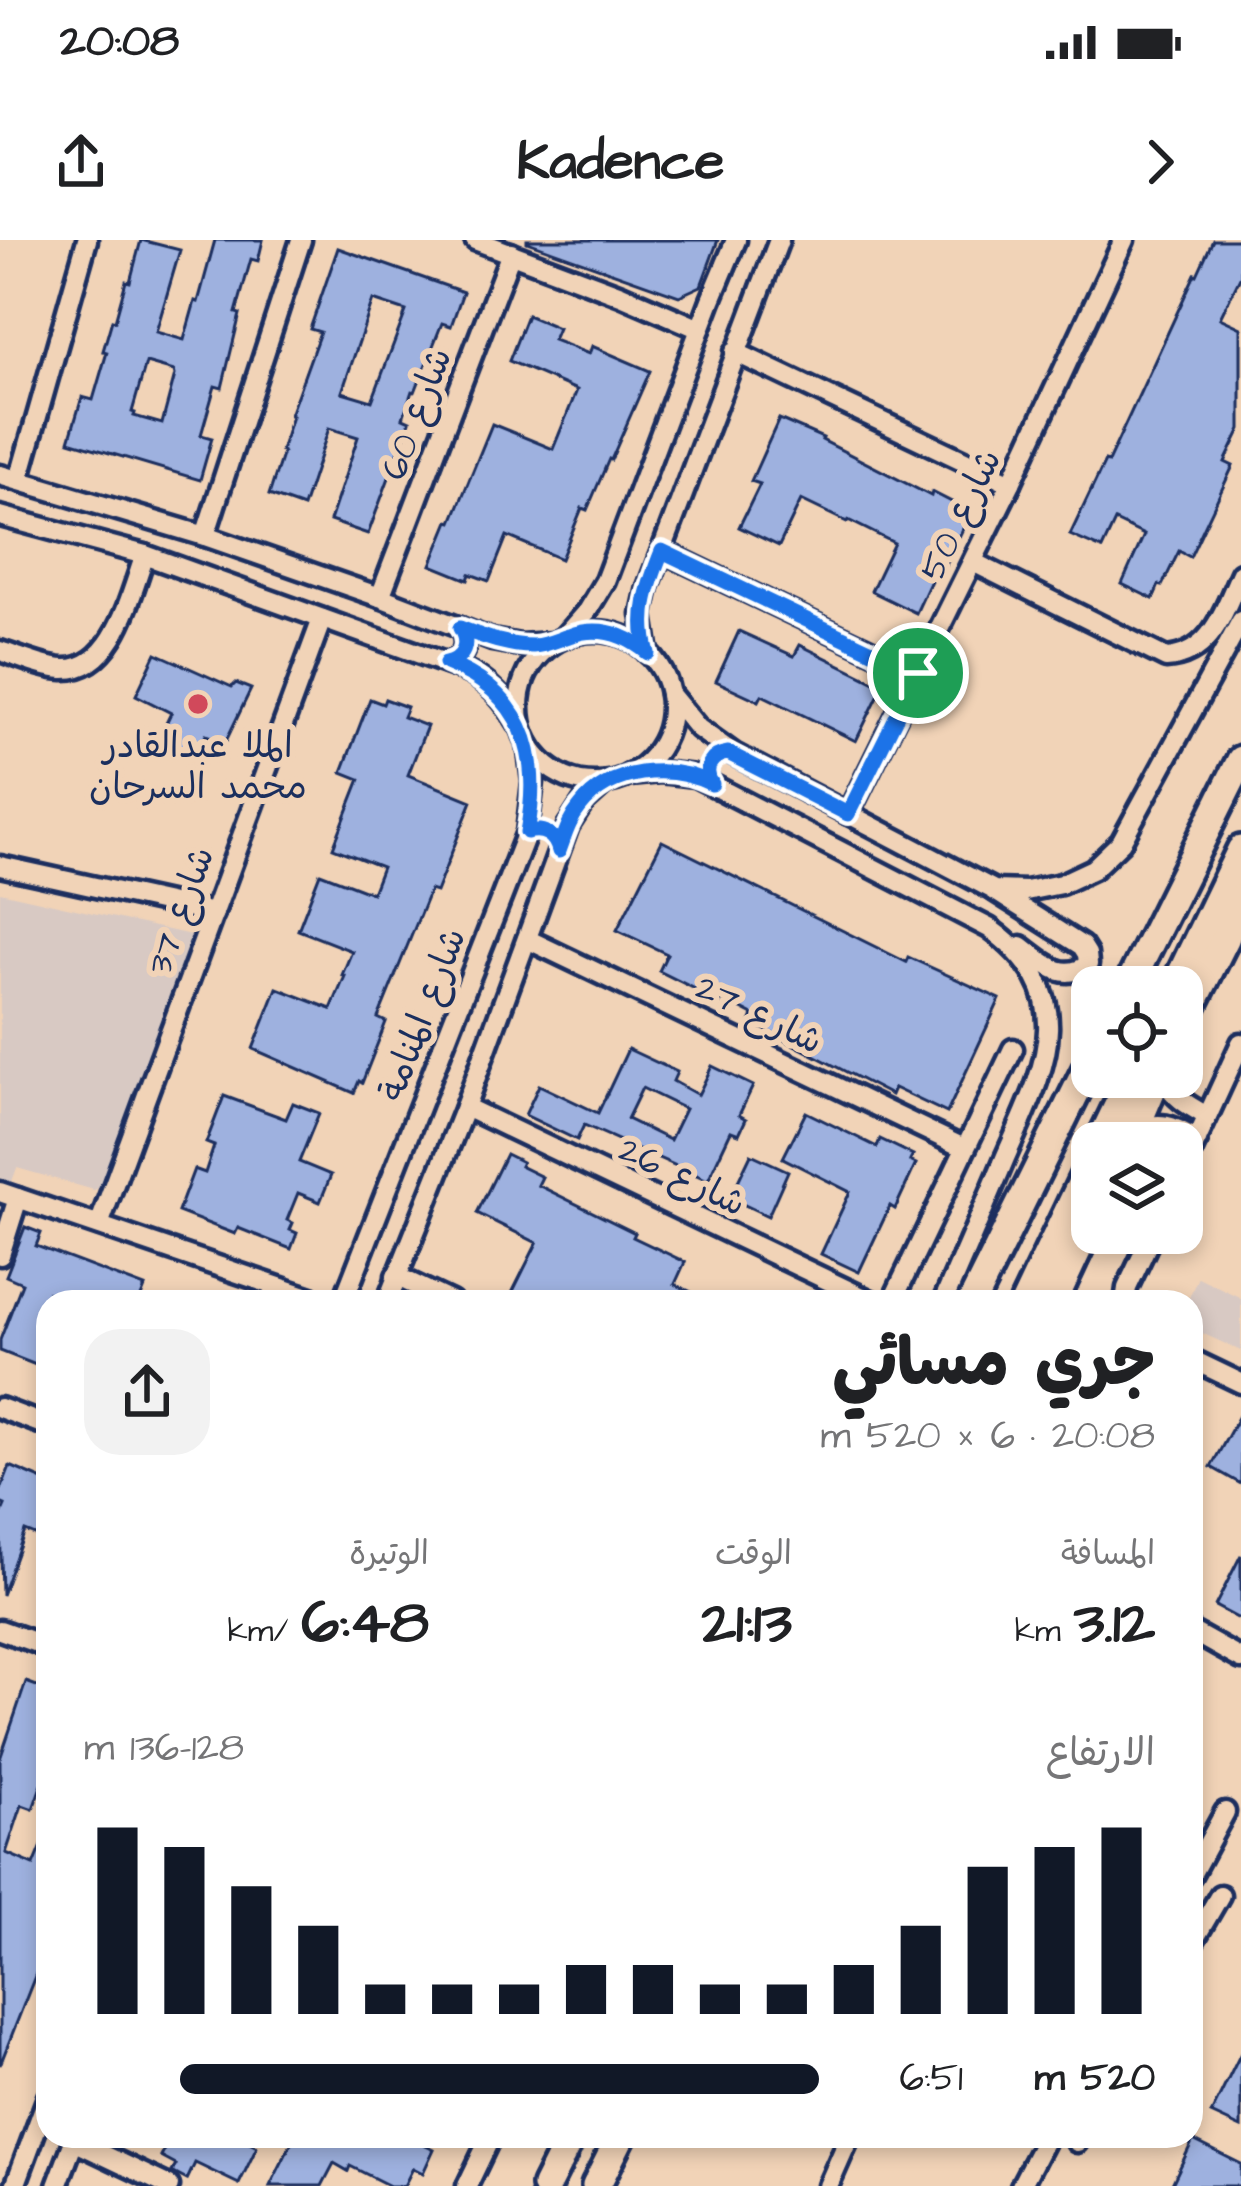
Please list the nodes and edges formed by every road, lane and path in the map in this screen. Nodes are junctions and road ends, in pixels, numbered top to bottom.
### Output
1 (87, 240) edge
2 (301, 240) edge
3 (475, 240) edge
4 (736, 240) edge
5 (778, 240) edge
6 (1124, 240) edge
7 (512, 253) junction
8 (700, 329) junction
9 (735, 352) junction
10 (9, 478) edge
11 (1011, 483) junction
12 (0, 516) edge
13 (205, 536) junction
14 (662, 551) junction
15 (145, 555) junction
16 (973, 562) junction
17 (1241, 573) edge
18 (380, 597) junction
19 (322, 619) junction
20 (1241, 621) edge
21 (460, 628) junction
22 (558, 640) junction
23 (0, 651) edge
24 (648, 653) junction
25 (446, 663) junction
26 (918, 673) junction
27 (670, 694) junction
28 (525, 736) junction
29 (734, 754) junction
30 (1241, 760) edge
31 (629, 775) junction
32 (605, 783) junction
33 (712, 784) junction
34 (848, 814) junction
35 (527, 832) junction
36 (1241, 850) edge
37 (559, 851) junction
38 (0, 866) edge
39 (994, 890) junction
40 (1241, 898) edge
41 (214, 913) junction
42 (527, 939) junction
43 (1005, 940) junction
44 (1138, 966) edge
45 (1185, 966) edge
46 (1203, 983) edge
47 (1241, 1043) edge
48 (1013, 1049) dead end
49 (1073, 1098) edge
50 (1177, 1098) edge
51 (465, 1107) junction
52 (1208, 1116) junction
53 (1203, 1127) edge
54 (964, 1148) junction
55 (9, 1195) edge
56 (1071, 1205) edge
57 (98, 1225) junction
58 (1075, 1254) edge
59 (1143, 1254) edge
60 (0, 1256) edge
61 (396, 1276) junction
62 (288, 1290) edge
63 (348, 1290) edge
64 (391, 1290) edge
65 (426, 1290) edge
66 (848, 1290) edge
67 (898, 1290) edge
68 (948, 1290) edge
69 (978, 1290) edge
70 (1031, 1290) edge
71 (1058, 1290) edge
72 (1127, 1290) edge
73 (1203, 1365) edge
74 (1241, 1383) edge
75 (0, 1408) edge
76 (36, 1422) edge
77 (0, 1630) edge
78 (1203, 1638) edge
79 (36, 1643) edge
80 (1241, 1659) edge
81 (1225, 1812) dead end
82 (1203, 1837) edge
83 (1220, 1894) dead end
84 (1203, 1924) edge
85 (36, 2124) edge
86 (71, 2148) edge
87 (95, 2148) edge
88 (483, 2148) edge
89 (565, 2148) edge
90 (615, 2148) edge
91 (628, 2148) edge
92 (846, 2148) edge
93 (1041, 2148) edge
94 (601, 2175) edge
95 (11, 2179) edge
96 (835, 2183) edge
97 (57, 2186) edge
98 (169, 2186) edge
99 (467, 2186) edge
100 (546, 2186) edge
101 (1021, 2186) edge

1 - 10 street
2 - 13 street
3 - 7 street
4 - 8 street
5 - 9 street
6 - 11 street, شارع 50
7 - 8 street
7 - 18 street, شارع 60
8 - 22 street
9 - 11 street
9 - 14 street
10 - 13 street
11 - 16 street, شارع 50
12 - 15 street
13 - 18 street
14 - 24 street
14 - 26 street
15 - 19 street
15 - 23 street
16 - 17 street
16 - 26 street, شارع 50
18 - 21 street
19 - 25 street
19 - 41 street, شارع 37
20 - 39 street
21 - 22 street
21 - 25 street
22 - 24 street
22 - 28 street
24 - 27 street
25 - 28 street
26 - 34 street, شارع 50
27 - 29 street
27 - 31 street
28 - 32 street
28 - 35 street, شارع المنامة
29 - 33 street
29 - 34 street
30 - 44 highway
31 - 32 street
31 - 33 street
32 - 37 street, شارع المنامة
33 - 43 street
34 - 39 street
35 - 37 street
35 - 63 street, شارع المنامة
36 - 45 highway
37 - 42 street, شارع المنامة
38 - 41 street
39 - 43 street
40 - 46 highway
41 - 57 street, شارع 37
42 - 51 street, شارع المنامة
42 - 54 street, شارع 27
43 - 68 street
47 - 52 street
48 - 54 street
49 - 69 highway
50 - 52 street
51 - 61 street, شارع المنامة
51 - 66 street, شارع 26
52 - 53 street
54 - 67 street
55 - 57 street
55 - 60 street
56 - 70 highway
57 - 62 street
58 - 71 highway
59 - 72 street
61 - 64 street, شارع المنامة
61 - 65 street
73 - 74 street
75 - 76 street
77 - 79 street
78 - 80 street
81 - 82 street
83 - 84 street
85 - 95 street
86 - 97 street
87 - 98 street
88 - 99 street
89 - 100 highway
90 - 94 highway
91 - 94 highway
92 - 96 street
93 - 101 street

